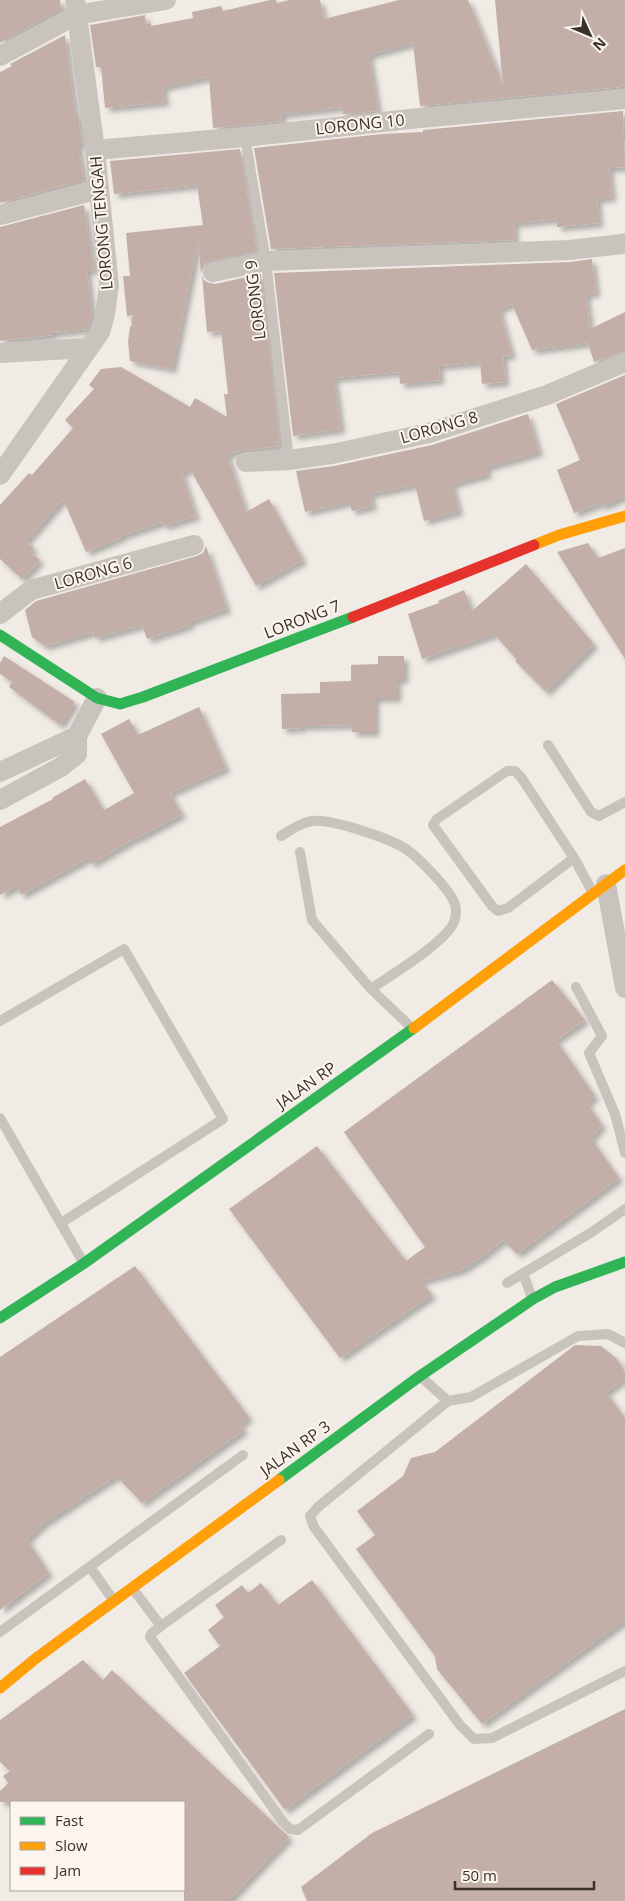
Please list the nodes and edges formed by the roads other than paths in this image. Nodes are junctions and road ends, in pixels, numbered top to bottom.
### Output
1 (166, 0) edge
2 (75, 8) edge
3 (0, 56) edge
4 (625, 99) edge
5 (245, 137) junction
6 (96, 150) junction
7 (99, 189) junction
8 (0, 216) edge
9 (625, 243) edge
10 (266, 262) junction
11 (214, 272) dead end
12 (88, 348) junction
13 (0, 353) edge
14 (625, 362) edge
15 (289, 460) junction
16 (246, 462) dead end
17 (0, 475) edge
18 (625, 516) edge
19 (194, 545) dead end
20 (0, 614) edge
21 (0, 635) edge
22 (97, 698) junction
23 (77, 736) junction
24 (548, 745) dead end
25 (0, 772) edge
26 (0, 800) edge
27 (625, 802) edge
28 (281, 836) dead end
29 (300, 852) dead end
30 (574, 858) junction
31 (625, 870) edge
32 (600, 889) junction
33 (576, 987) dead end
34 (625, 988) edge
35 (371, 989) junction
36 (0, 1020) edge
37 (413, 1029) junction
38 (0, 1118) edge
39 (625, 1153) edge
40 (625, 1208) edge
41 (60, 1223) junction
42 (625, 1262) edge
43 (83, 1264) junction
44 (523, 1273) junction
45 (507, 1283) dead end
46 (533, 1299) junction
47 (0, 1318) edge
48 (625, 1343) edge
49 (420, 1376) junction
50 (448, 1401) junction
51 (243, 1456) dead end
52 (281, 1540) dead end
53 (90, 1567) junction
54 (132, 1588) junction
55 (114, 1602) junction
56 (161, 1626) junction
57 (0, 1632) edge
58 (625, 1671) edge
59 (0, 1688) edge
60 (429, 1734) dead end

1 - 2 street
2 - 3 street
2 - 6 street, LORONG TENGAH
4 - 5 street, LORONG 10
5 - 6 street, LORONG 10
5 - 10 lane, LORONG 9
6 - 7 street, LORONG TENGAH
7 - 8 street
7 - 12 street, LORONG TENGAH
9 - 10 street
10 - 11 street
10 - 15 lane, LORONG 9
12 - 13 street
12 - 17 street, LORONG TENGAH
14 - 15 street, LORONG 8
15 - 16 street, LORONG 8
18 - 22 street, LORONG 7
19 - 20 street, LORONG 6
21 - 22 street, LORONG 7
22 - 23 street
23 - 25 street
23 - 26 street
24 - 27 lane
28 - 35 lane
29 - 35 lane
30 - 30 lane
30 - 32 lane
31 - 32 street, JALAN RP
32 - 34 street
32 - 37 street, JALAN RP
33 - 39 lane
35 - 37 lane
36 - 41 lane
37 - 43 street, JALAN RP
38 - 41 lane
40 - 44 lane
41 - 43 lane
42 - 46 street, JALAN RP 3
43 - 47 street, JALAN RP
44 - 45 lane
44 - 46 lane
46 - 49 street, JALAN RP 3
48 - 50 lane
49 - 50 lane
49 - 54 street, JALAN RP 3
50 - 58 lane
51 - 53 lane
52 - 56 lane
53 - 55 lane
53 - 57 lane
54 - 55 street, JALAN RP 3
54 - 56 lane
55 - 59 street, JALAN RP 3
56 - 60 lane

